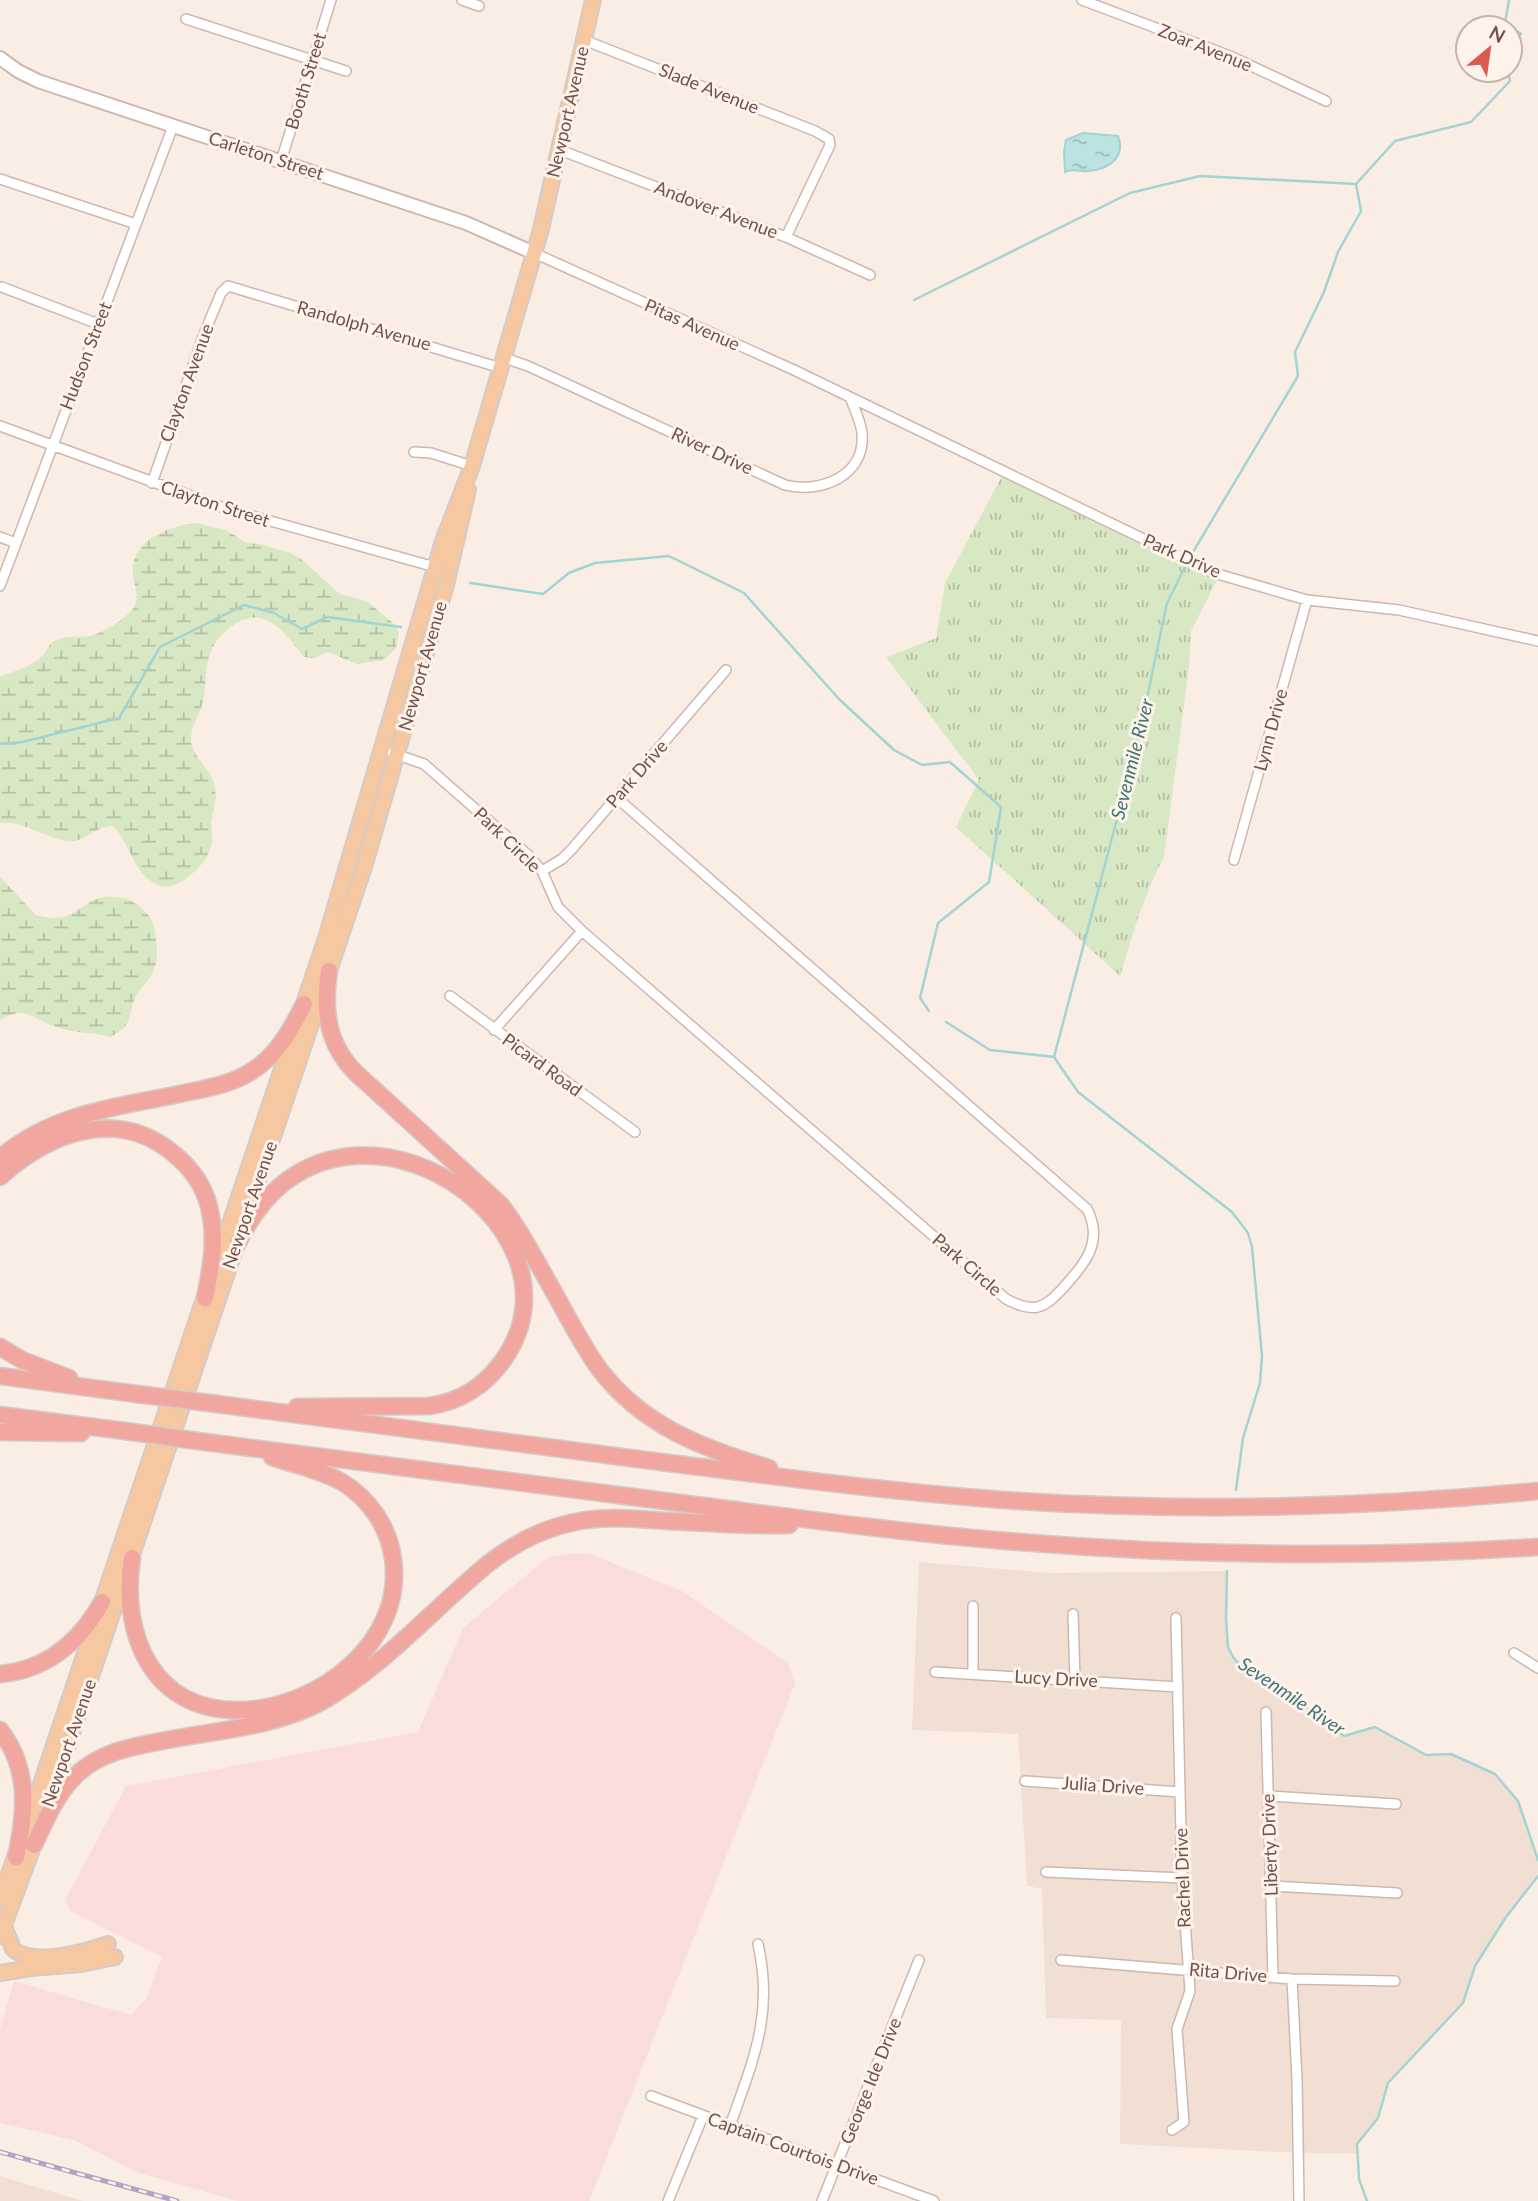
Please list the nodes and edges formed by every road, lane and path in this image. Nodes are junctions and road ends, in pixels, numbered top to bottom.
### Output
1 (331, 0) edge
2 (462, 0) edge
3 (593, 0) edge
4 (1082, 0) edge
5 (479, 6) dead end
6 (186, 19) dead end
7 (584, 40) junction
8 (312, 60) junction
9 (3, 65) edge
10 (346, 71) dead end
11 (1326, 101) dead end
12 (173, 125) junction
13 (560, 150) junction
14 (281, 161) junction
15 (0, 178) edge
16 (136, 224) junction
17 (786, 237) junction
18 (534, 253) junction
19 (870, 275) dead end
20 (228, 286) joint
21 (2, 287) dead end
22 (98, 324) junction
23 (502, 363) junction
24 (850, 397) junction
25 (0, 426) edge
26 (52, 446) junction
27 (414, 452) dead end
28 (472, 466) junction
29 (152, 483) junction
30 (0, 537) edge
31 (16, 543) junction
32 (435, 567) junction
33 (0, 586) edge
34 (1307, 600) junction
35 (1538, 641) edge
36 (726, 670) dead end
37 (380, 749) junction
38 (397, 754) junction
39 (617, 798) junction
40 (1234, 860) dead end
41 (542, 871) junction
42 (582, 931) junction
43 (329, 971) junction
44 (450, 996) dead end
45 (304, 1004) junction
46 (494, 1030) junction
47 (635, 1132) dead end
48 (0, 1158) edge
49 (0, 1177) edge
50 (238, 1243) junction
51 (205, 1298) junction
52 (0, 1346) edge
53 (0, 1376) edge
54 (101, 1389) junction
55 (250, 1408) junction
56 (0, 1415) edge
57 (125, 1431) junction
58 (0, 1432) edge
59 (244, 1447) junction
60 (822, 1482) junction
61 (1538, 1491) edge
62 (844, 1524) junction
63 (1538, 1548) edge
64 (132, 1558) junction
65 (102, 1602) junction
66 (973, 1606) dead end
67 (1073, 1614) dead end
68 (1176, 1618) dead end
69 (1514, 1653) dead end
70 (1538, 1668) edge
71 (935, 1672) dead end
72 (0, 1674) edge
73 (973, 1674) junction
74 (1075, 1680) junction
75 (1178, 1687) junction
76 (1266, 1712) dead end
77 (0, 1730) edge
78 (1025, 1780) dead end
79 (1180, 1792) junction
80 (1269, 1796) junction
81 (1396, 1804) dead end
82 (34, 1844) junction
83 (16, 1857) junction
84 (1046, 1872) dead end
85 (1182, 1878) junction
86 (1272, 1885) junction
87 (1397, 1893) dead end
88 (0, 1899) edge
89 (2, 1931) edge
90 (758, 1944) dead end
91 (919, 1960) dead end
92 (1061, 1960) dead end
93 (1187, 1969) junction
94 (0, 1973) edge
95 (1273, 1977) junction
96 (1292, 1979) junction
97 (1395, 1981) dead end
98 (651, 2096) dead end
99 (703, 2116) junction
100 (730, 2126) junction
101 (1172, 2130) dead end
102 (838, 2165) junction
103 (668, 2201) edge
104 (822, 2201) edge
105 (934, 2201) edge
106 (1299, 2201) edge

1 - 8 street, Booth Street
2 - 5 street
3 - 7 main road, Newport Avenue
4 - 11 street, Zoar Avenue
6 - 8 street
7 - 13 main road, Newport Avenue
7 - 17 street, Slade Avenue
8 - 10 street
8 - 14 street, Booth Street
9 - 12 street, Carleton Street
12 - 14 street, Carleton Street
12 - 16 street, Hudson Street
13 - 17 street, Andover Avenue
13 - 18 main road, Newport Avenue
14 - 18 street, Carleton Street
15 - 16 street
16 - 22 street, Hudson Street
17 - 19 street, Andover Avenue
18 - 23 main road, Newport Avenue
18 - 24 street, Pitas Avenue
20 - 23 street, Randolph Avenue
20 - 29 street, Clayton Avenue
21 - 22 street
22 - 26 street, Hudson Street
23 - 24 street, River Drive
23 - 28 main road, Newport Avenue
24 - 34 street, Park Drive
25 - 26 street, Clayton Street
26 - 29 street, Clayton Street
26 - 31 street, Hudson Street
27 - 28 street
28 - 32 main road, Newport Avenue
28 - 38 main road, Newport Avenue
29 - 32 street, Clayton Street
30 - 31 street
31 - 33 street, Hudson Street
32 - 37 main road, Newport Avenue
34 - 35 street, Park Drive
34 - 40 street, Lynn Drive
36 - 39 street, Park Drive
37 - 38 street, Park Circle
37 - 45 main road, Newport Avenue
38 - 41 street, Park Circle
38 - 43 main road, Newport Avenue
39 - 41 street, Park Drive
39 - 42 street, Park Circle
41 - 42 street, Park Circle
42 - 46 street
43 - 50 main road, Newport Avenue
43 - 60 highway
44 - 46 street, Picard Road
45 - 48 highway
45 - 51 main road, Newport Avenue
46 - 47 street, Picard Road
49 - 51 highway
50 - 55 highway
50 - 64 main road, Newport Avenue
51 - 65 main road, Newport Avenue
52 - 54 highway
53 - 54 highway
54 - 55 highway, bridge
55 - 60 highway
56 - 57 highway
57 - 58 highway
57 - 59 highway, bridge
59 - 62 highway
59 - 64 highway
60 - 61 highway
62 - 63 highway
62 - 82 highway
64 - 82 main road, Newport Avenue
65 - 72 highway
65 - 83 main road, Newport Avenue
66 - 73 street
67 - 74 street
68 - 75 street, Rachel Drive
69 - 70 street
71 - 73 street, Lucy Drive
73 - 74 street, Lucy Drive
74 - 75 street, Lucy Drive
75 - 79 street, Rachel Drive
76 - 80 street, Liberty Drive
77 - 83 highway
78 - 79 street, Julia Drive
79 - 85 street, Rachel Drive
80 - 81 street
80 - 86 street, Liberty Drive
82 - 89 main road, Newport Avenue
83 - 88 main road, Newport Avenue
84 - 85 street
85 - 93 street, Rachel Drive
86 - 87 street
86 - 95 street, Liberty Drive
89 - 94 main road
90 - 100 street
91 - 102 street, George Ide Drive
92 - 93 street, Rita Drive
93 - 95 street, Rita Drive
93 - 101 street, Rachel Drive
95 - 96 street, Rita Drive
96 - 97 street, Rita Drive
96 - 106 street
98 - 99 street, Captain Courtois Drive
99 - 100 street, Captain Courtois Drive
99 - 103 street
100 - 102 street, Captain Courtois Drive
102 - 104 street, George Ide Drive
102 - 105 street, Captain Courtois Drive

